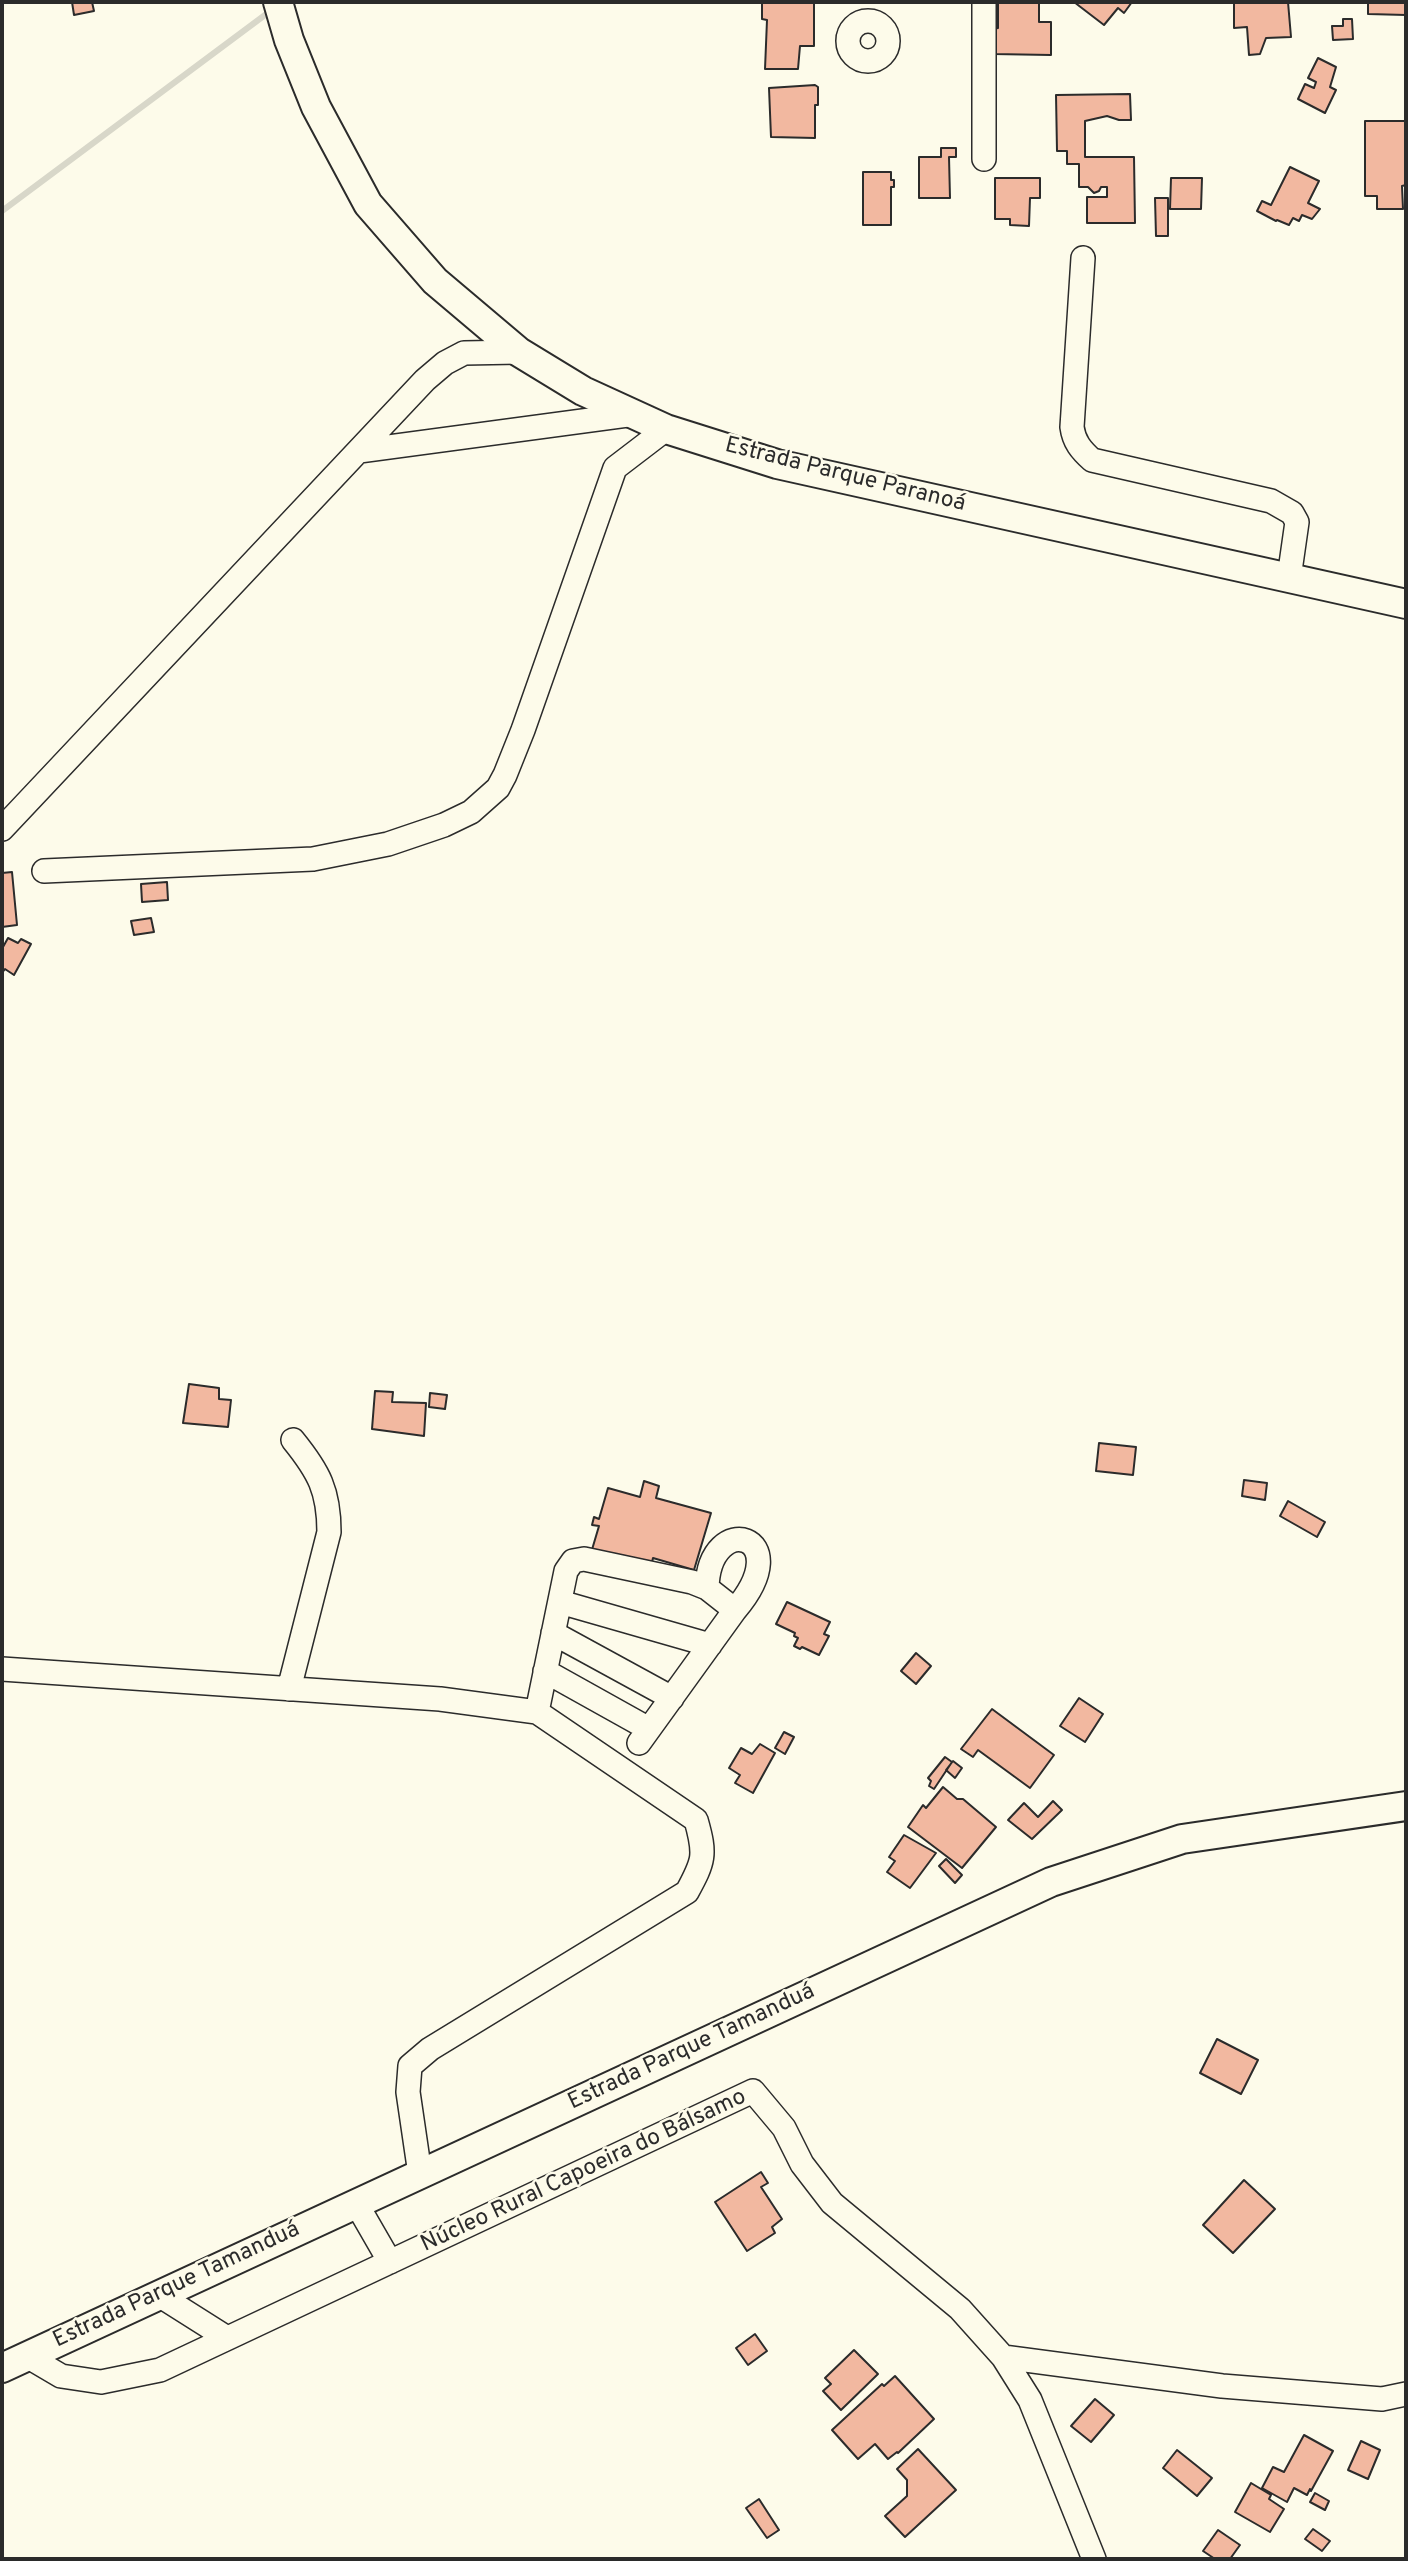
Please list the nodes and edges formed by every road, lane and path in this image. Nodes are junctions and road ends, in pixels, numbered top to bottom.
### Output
1 (278, 2) edge
2 (984, 2) edge
3 (984, 159) dead end
4 (1083, 258) dead end
5 (519, 352) junction
6 (635, 414) junction
7 (666, 429) junction
8 (359, 451) junction
9 (1289, 578) junction
10 (1406, 604) edge
11 (2, 829) edge
12 (44, 871) dead end
13 (293, 1440) dead end
14 (707, 1588) junction
15 (560, 1602) junction
16 (735, 1610) junction
17 (553, 1633) junction
18 (710, 1645) junction
19 (2, 1669) edge
20 (545, 1671) junction
21 (289, 1689) junction
22 (672, 1698) junction
23 (537, 1712) junction
24 (1406, 1806) edge
25 (420, 2174) junction
26 (356, 2203) junction
27 (390, 2262) junction
28 (159, 2295) junction
29 (227, 2339) junction
30 (1003, 2357) junction
31 (14, 2362) edge
32 (1406, 2394) edge
33 (1094, 2559) edge

1 - 5 main road, Estrada Parque Paranoá
2 - 3 street
4 - 9 street
5 - 6 main road, Estrada Parque Paranoá
5 - 8 street
6 - 7 main road, Estrada Parque Paranoá
6 - 8 street
7 - 9 main road, Estrada Parque Paranoá
7 - 12 street
8 - 11 street
9 - 10 main road, Estrada Parque Paranoá
13 - 21 street
14 - 15 street
14 - 16 street
14 - 16 street
15 - 17 street
15 - 18 street
16 - 18 street
17 - 20 street
17 - 22 street
18 - 22 street
19 - 21 street
20 - 22 street
20 - 23 street
21 - 23 street
23 - 25 street
24 - 25 main road, Estrada Parque Tamanduá
25 - 26 main road, Estrada Parque Tamanduá
26 - 27 street
26 - 28 main road, Estrada Parque Tamanduá
27 - 29 street, Núcleo Rural Capoeira do Bálsamo
27 - 30 street, Núcleo Rural Capoeira do Bálsamo
28 - 29 street
28 - 31 main road, Estrada Parque Tamanduá
29 - 31 street, Núcleo Rural Capoeira do Bálsamo
30 - 32 street
30 - 33 street, Núcleo Rural Capoeira do Bálsamo

